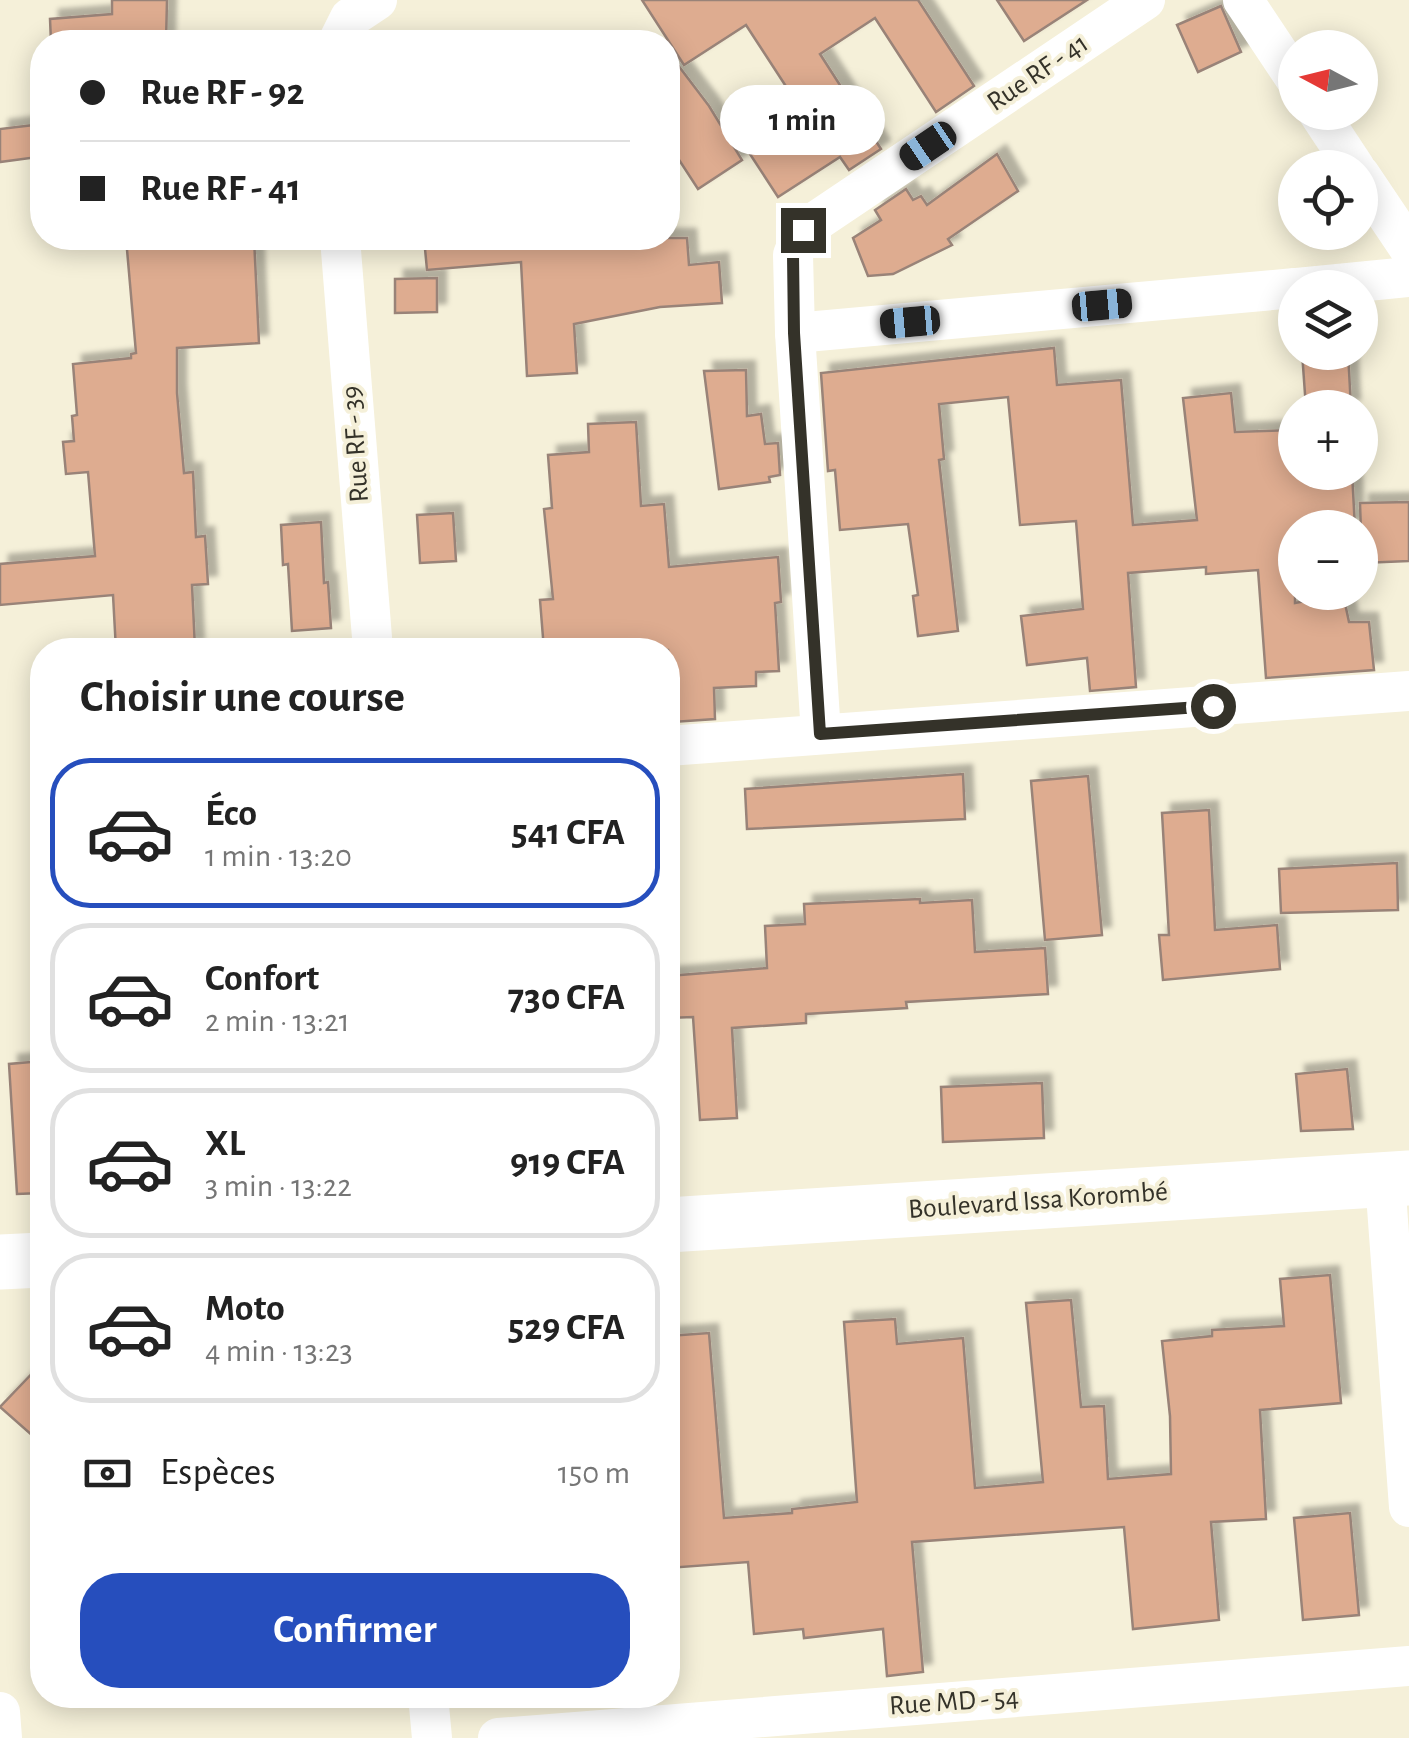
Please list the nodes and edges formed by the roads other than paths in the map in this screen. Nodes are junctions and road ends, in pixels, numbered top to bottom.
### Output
1 (377, 0) edge
2 (1146, 0) edge
3 (1243, 0) edge
4 (344, 30) edge
5 (1278, 52) edge
6 (1378, 202) edge
7 (1409, 248) edge
8 (341, 250) edge
9 (1409, 278) edge
10 (1378, 281) edge
11 (1278, 290) edge
12 (794, 333) junction
13 (372, 638) edge
14 (1409, 691) edge
15 (820, 734) junction
16 (680, 745) edge
17 (1397, 1179) edge
18 (680, 1224) edge
19 (30, 1261) edge
20 (0, 1262) edge
21 (1409, 1507) edge
22 (1409, 1666) edge
23 (429, 1708) edge
24 (0, 1712) edge
25 (2, 1738) edge
26 (432, 1738) edge
27 (498, 1738) edge

1 - 4 street
2 - 12 street, Rue RF - 41
3 - 5 street
6 - 7 street
8 - 13 street, Rue RF - 39
9 - 10 street
11 - 12 street
12 - 15 street, Rue RF - 41
14 - 15 street
15 - 16 street
17 - 18 street, Boulevard Issa Korombé
17 - 21 street
19 - 20 street
22 - 27 street, Rue MD - 54
23 - 26 street
24 - 25 street

